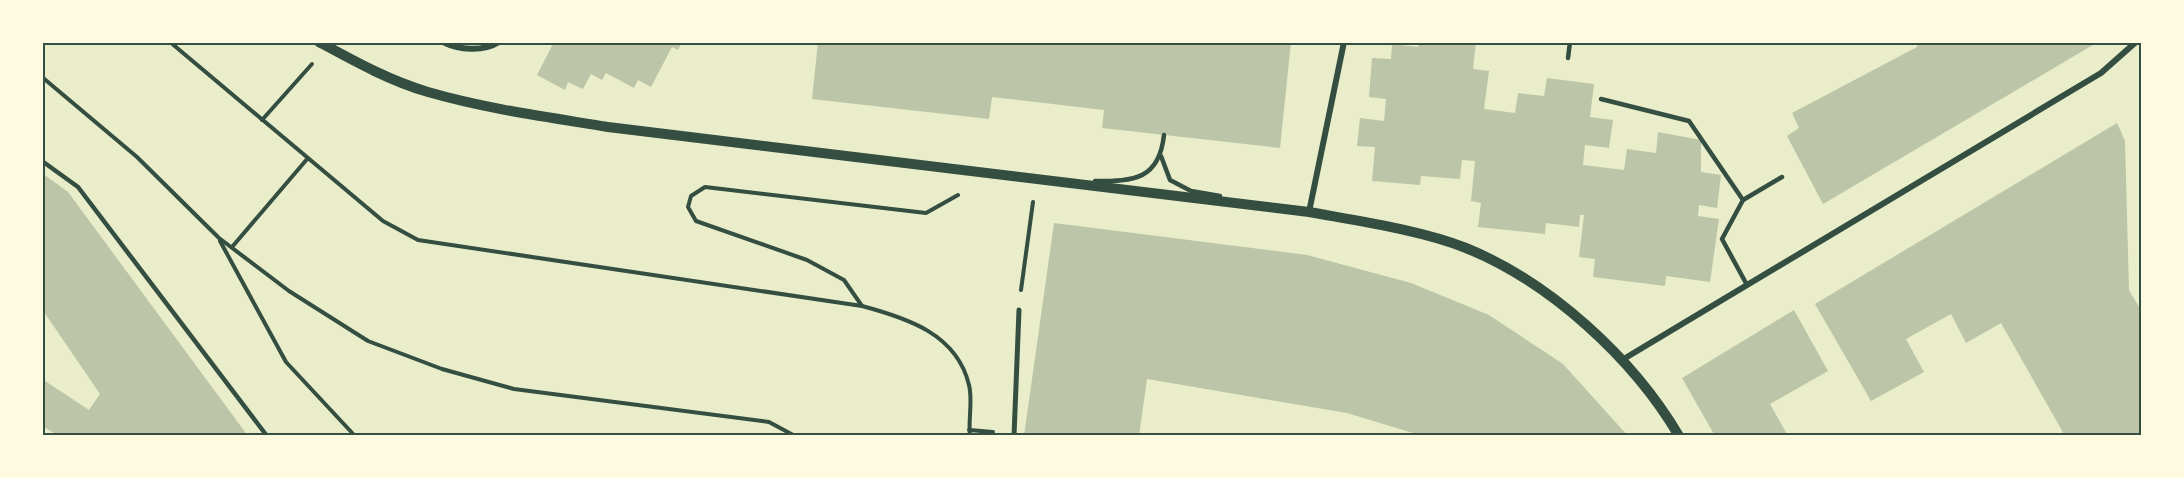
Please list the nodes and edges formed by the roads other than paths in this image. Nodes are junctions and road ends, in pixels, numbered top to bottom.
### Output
1 (319, 42) edge
2 (443, 42) edge
3 (499, 42) edge
4 (1344, 42) edge
5 (1570, 42) edge
6 (2136, 42) edge
7 (1568, 58) dead end
8 (1601, 99) dead end
9 (1164, 135) dead end
10 (1161, 156) junction
11 (42, 161) edge
12 (1782, 177) dead end
13 (1063, 182) junction
14 (1743, 200) junction
15 (1251, 206) junction
16 (1309, 212) junction
17 (1747, 285) junction
18 (1019, 310) road end
19 (1622, 360) junction
20 (267, 436) edge
21 (1014, 436) edge
22 (1679, 436) edge

1 - 13 street
2 - 3 street
4 - 16 street
5 - 7 lane
6 - 17 street
8 - 14 lane
9 - 10 lane
10 - 13 lane
10 - 15 lane
11 - 20 lane
12 - 14 lane
13 - 15 street
14 - 17 lane
15 - 16 street
16 - 19 street
17 - 19 street
18 - 21 street
19 - 22 street

